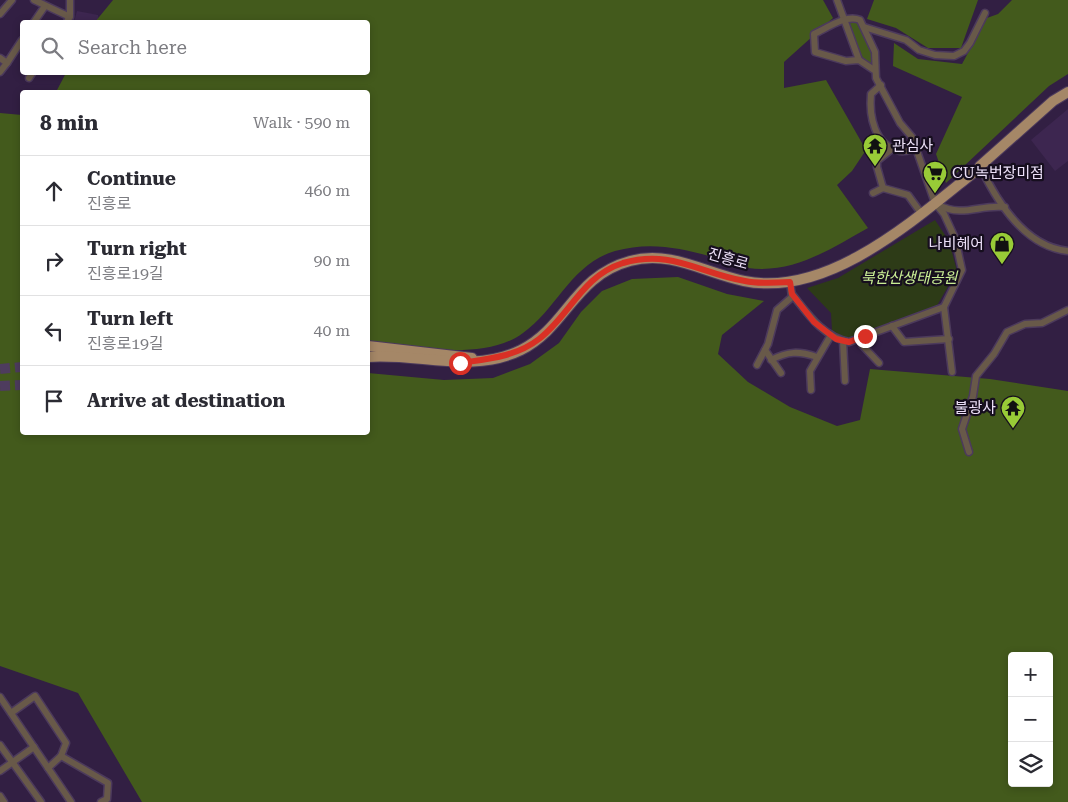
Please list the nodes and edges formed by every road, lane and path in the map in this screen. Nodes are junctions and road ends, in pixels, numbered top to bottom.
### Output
1 (12, 0) edge
2 (34, 0) edge
3 (70, 0) edge
4 (837, 0) edge
5 (45, 6) junction
6 (985, 13) dead end
7 (0, 14) edge
8 (845, 19) junction
9 (35, 20) edge
10 (69, 20) edge
11 (864, 27) junction
12 (20, 43) edge
13 (0, 58) edge
14 (859, 60) junction
15 (7, 63) junction
16 (874, 70) junction
17 (0, 72) edge
18 (881, 85) junction
19 (1068, 92) edge
20 (893, 148) junction
21 (916, 149) junction
22 (976, 170) junction
23 (883, 188) junction
24 (873, 193) dead end
25 (935, 203) junction
26 (1005, 207) junction
27 (922, 213) junction
28 (1068, 251) edge
29 (790, 282) junction
30 (792, 294) junction
31 (944, 307) junction
32 (1068, 310) edge
33 (892, 326) junction
34 (831, 335) junction
35 (859, 338) junction
36 (843, 340) junction
37 (950, 340) junction
38 (370, 346) edge
39 (765, 350) junction
40 (370, 357) edge
41 (817, 357) junction
42 (485, 360) junction
43 (771, 360) junction
44 (879, 363) dead end
45 (757, 364) dead end
46 (952, 372) dead end
47 (781, 373) dead end
48 (845, 381) dead end
49 (811, 390) dead end
50 (969, 452) dead end
51 (0, 697) edge
52 (11, 713) junction
53 (0, 745) edge
54 (34, 747) junction
55 (62, 756) junction
56 (13, 762) junction
57 (48, 768) junction
58 (0, 771) edge
59 (0, 796) edge
60 (4, 802) edge
61 (40, 802) edge
62 (71, 802) edge
63 (101, 802) edge

1 - 7 street
2 - 5 street
3 - 10 street
4 - 8 street
5 - 9 street
5 - 10 street
6 - 11 street
8 - 11 street
8 - 14 street
8 - 14 street
11 - 16 street
12 - 15 street
13 - 15 street
14 - 16 street
15 - 17 street
16 - 18 street
18 - 20 street
18 - 21 street
19 - 22 main road, 진흥로
20 - 21 street
20 - 23 street
21 - 25 street
22 - 25 main road, 진흥로
22 - 26 street
23 - 24 street
23 - 27 street
25 - 26 street
25 - 27 main road, 진흥로
25 - 31 street
26 - 28 street
27 - 29 main road, 진흥로
29 - 30 street
29 - 42 main road, 진흥로
30 - 34 street
30 - 39 street
31 - 33 street
31 - 37 street
32 - 50 street
33 - 35 street
33 - 37 street
34 - 36 street
34 - 41 street
35 - 36 street
35 - 44 street
36 - 48 street
37 - 46 street
38 - 42 main road, 진흥로
39 - 43 street
39 - 45 street
40 - 42 main road, 진흥로
41 - 43 street
41 - 49 street
43 - 47 street
51 - 52 street
52 - 54 street
52 - 55 street
53 - 56 street
54 - 56 street
54 - 57 street
55 - 57 street
55 - 63 street
56 - 58 street
56 - 61 street
57 - 62 street
59 - 60 street

